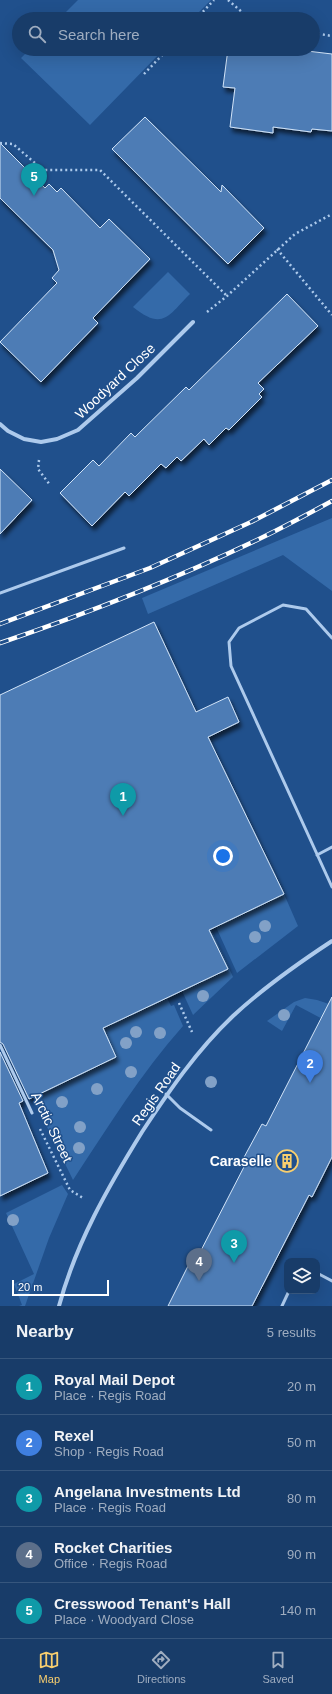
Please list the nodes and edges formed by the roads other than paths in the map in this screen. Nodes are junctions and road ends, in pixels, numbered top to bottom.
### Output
1 (193, 322) road end
2 (0, 424) edge
3 (124, 548) dead end
4 (0, 593) edge
5 (332, 638) edge
6 (332, 847) edge
7 (317, 855) junction
8 (332, 887) edge
9 (332, 941) edge
10 (0, 1045) edge
11 (166, 1094) junction
12 (32, 1113) road end
13 (211, 1130) dead end
14 (320, 1275) edge
15 (332, 1281) edge
16 (288, 1294) edge
17 (59, 1306) edge
18 (282, 1306) edge

1 - 2 street, Woodyard Close
3 - 4 lane
5 - 7 lane
6 - 7 lane
7 - 8 lane
9 - 11 street, Regis Road
10 - 12 lane, Arctic Street
11 - 13 lane
11 - 17 street, Regis Road
14 - 15 lane
16 - 18 lane

